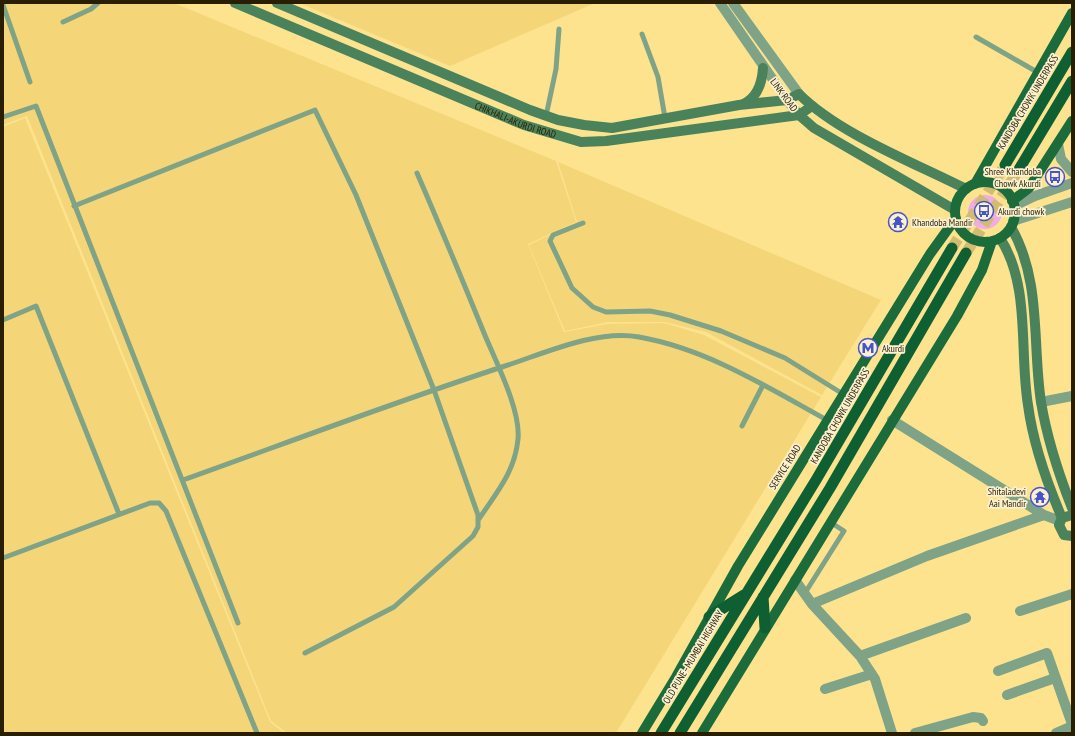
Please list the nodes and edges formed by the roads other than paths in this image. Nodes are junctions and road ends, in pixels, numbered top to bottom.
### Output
1 (98, 3) edge
2 (235, 3) edge
3 (277, 3) edge
4 (720, 3) edge
5 (733, 3) edge
6 (3, 5) edge
7 (1072, 13) edge
8 (63, 22) dead end
9 (559, 29) dead end
10 (642, 34) dead end
11 (976, 37) dead end
12 (1072, 52) edge
13 (763, 68) junction
14 (1037, 72) junction
15 (1072, 81) edge
16 (30, 82) dead end
17 (799, 94) junction
18 (787, 100) junction
19 (739, 105) junction
20 (812, 106) junction
21 (799, 115) junction
22 (546, 116) junction
23 (3, 117) edge
24 (665, 118) junction
25 (1072, 121) edge
26 (1058, 144) junction
27 (1005, 165) tunnel mouth
28 (1018, 171) tunnel mouth
29 (417, 172) dead end
30 (1072, 172) edge
31 (1072, 183) edge
32 (971, 186) junction
33 (1072, 202) edge
34 (1013, 203) junction
35 (74, 206) junction
36 (955, 214) junction
37 (583, 223) dead end
38 (1012, 224) junction
39 (996, 239) junction
40 (952, 248) tunnel mouth
41 (966, 253) tunnel mouth
42 (3, 320) edge
43 (499, 368) junction
44 (763, 385) junction
45 (434, 390) junction
46 (843, 394) junction
47 (1072, 396) edge
48 (1041, 402) junction
49 (827, 420) junction
50 (892, 420) junction
51 (742, 426) dead end
52 (184, 480) junction
53 (1072, 508) edge
54 (119, 514) junction
55 (1044, 515) junction
56 (1072, 515) edge
57 (478, 520) junction
58 (1061, 520) junction
59 (830, 522) junction
60 (1072, 537) edge
61 (3, 558) edge
62 (795, 580) junction
63 (746, 594) junction
64 (805, 594) junction
65 (1072, 594) edge
66 (763, 597) junction
67 (812, 604) junction
68 (1020, 611) dead end
69 (709, 617) junction
70 (966, 618) dead end
71 (238, 623) dead end
72 (765, 628) junction
73 (305, 653) dead end
74 (860, 656) junction
75 (998, 671) dead end
76 (872, 674) junction
77 (1056, 678) junction
78 (825, 689) dead end
79 (1007, 695) dead end
80 (983, 721) dead end
81 (1072, 725) edge
82 (257, 733) edge
83 (642, 733) edge
84 (661, 733) edge
85 (680, 733) edge
86 (703, 733) edge
87 (892, 733) edge
88 (915, 733) edge
89 (1056, 733) edge

1 - 8 lane
2 - 21 main road, CHIKHALI-AKURDI ROAD
3 - 22 main road, CHIKHALI-AKURDI ROAD
4 - 13 street, LINK ROAD
5 - 17 street, LINK ROAD
6 - 16 lane
7 - 14 main road
9 - 22 lane
10 - 24 lane
11 - 14 lane
12 - 27 highway, KANDOBA CHOWK UNDERPASS
13 - 18 street, LINK ROAD
13 - 19 main road
14 - 32 main road
15 - 28 highway
17 - 18 main road, CHIKHALI-AKURDI ROAD
17 - 20 main road, LINK ROAD
18 - 19 main road, CHIKHALI-AKURDI ROAD
18 - 21 main road, LINK ROAD
19 - 24 main road, CHIKHALI-AKURDI ROAD
20 - 21 main road, CHIKHALI-AKURDI ROAD
20 - 32 main road, LINK ROAD
21 - 36 main road, LINK ROAD
22 - 24 main road, CHIKHALI-AKURDI ROAD
23 - 35 lane
25 - 26 main road
26 - 30 street
26 - 34 main road
29 - 43 lane
31 - 34 street
32 - 34 main road
32 - 36 main road
33 - 38 street
34 - 38 main road
35 - 45 lane
35 - 52 lane
36 - 39 main road
36 - 46 main road, SERVICE ROAD
37 - 46 lane
38 - 39 main road
38 - 48 main road
39 - 50 main road
39 - 58 main road
40 - 63 highway, KANDOBA CHOWK UNDERPASS
41 - 66 highway
42 - 54 lane
43 - 44 lane
43 - 45 lane
43 - 57 lane
44 - 49 lane
44 - 51 lane
45 - 52 lane
45 - 57 lane
46 - 49 main road, SERVICE ROAD
47 - 48 street
48 - 53 main road
49 - 69 main road, SERVICE ROAD
50 - 55 street
50 - 59 main road
52 - 71 lane
54 - 61 lane
54 - 82 lane
55 - 58 street
55 - 67 street
56 - 58 main road
57 - 73 lane
58 - 60 main road
59 - 62 main road
59 - 64 lane
62 - 64 street
62 - 72 main road
63 - 69 highway
63 - 84 highway, OLD PUNE–MUMBAI HIGHWAY
64 - 67 street
65 - 68 street
66 - 72 highway
66 - 85 highway
67 - 74 street
69 - 83 main road, SERVICE ROAD
70 - 74 street
72 - 86 main road
74 - 76 street
75 - 77 street
76 - 78 street
76 - 87 street
77 - 79 street
77 - 81 street
80 - 88 street
81 - 89 street

